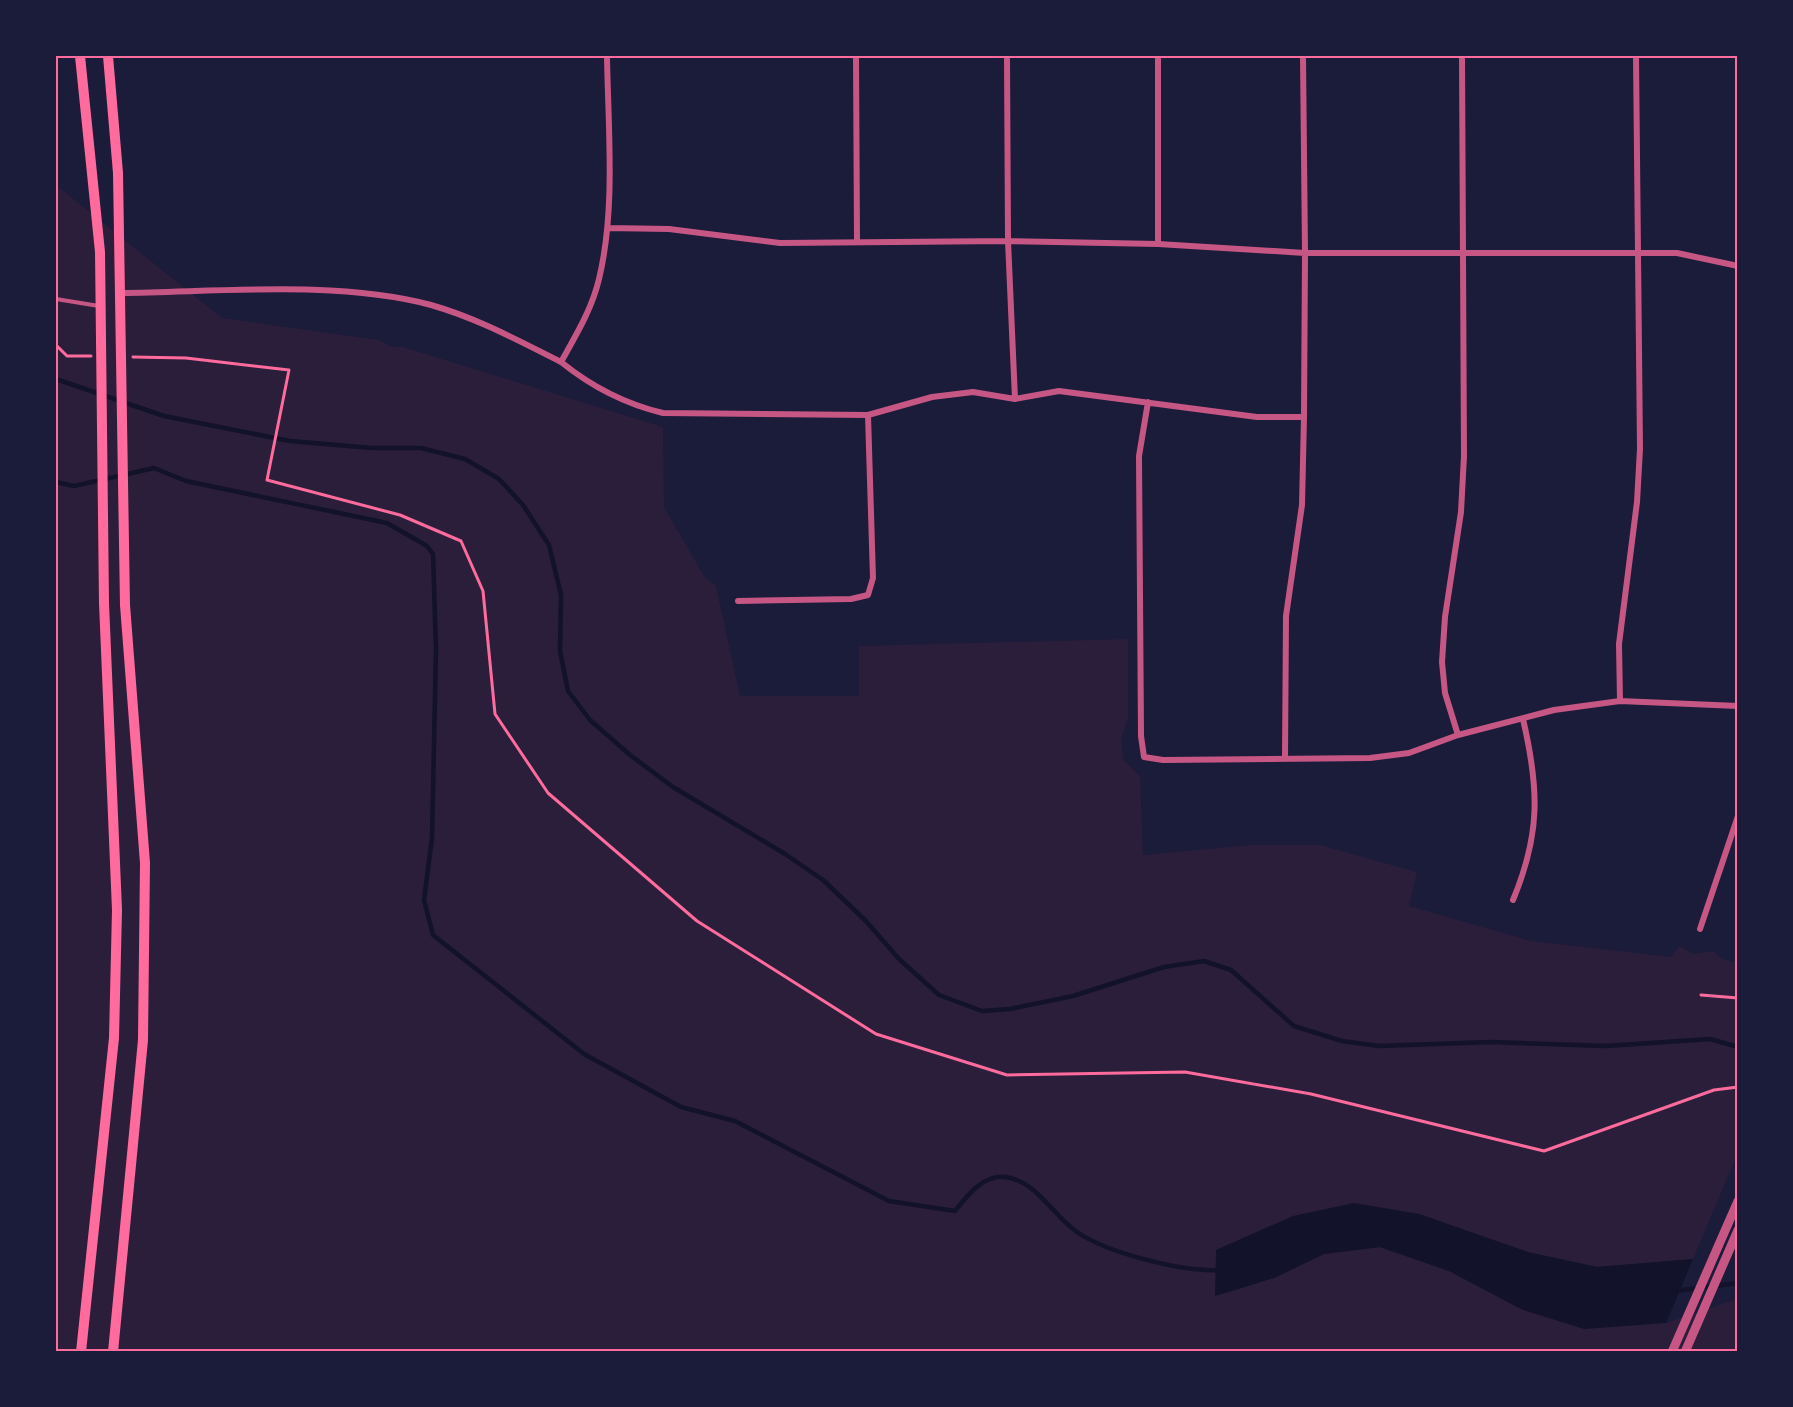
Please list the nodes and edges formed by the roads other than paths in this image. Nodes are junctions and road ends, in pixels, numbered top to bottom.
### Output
1 (80, 56) edge
2 (108, 56) edge
3 (607, 56) edge
4 (856, 56) edge
5 (1007, 56) edge
6 (1158, 56) edge
7 (1303, 56) edge
8 (1462, 56) edge
9 (1636, 56) edge
10 (608, 228) junction
11 (1008, 240) junction
12 (857, 242) junction
13 (1158, 244) junction
14 (1305, 253) junction
15 (1463, 253) junction
16 (1640, 253) junction
17 (1737, 266) edge
18 (121, 293) junction
19 (56, 299) edge
20 (102, 306) junction
21 (561, 362) junction
22 (1015, 399) junction
23 (1148, 402) junction
24 (868, 415) junction
25 (1304, 417) junction
26 (738, 602) dead end
27 (1620, 701) junction
28 (1737, 706) edge
29 (1523, 719) junction
30 (1458, 735) junction
31 (1285, 757) junction
32 (1737, 816) edge
33 (1514, 900) dead end
34 (1700, 929) dead end
35 (1737, 1201) edge
36 (1737, 1230) edge
37 (81, 1352) edge
38 (113, 1352) edge
39 (1672, 1352) edge
40 (1685, 1352) edge

1 - 20 main road
2 - 18 main road
3 - 10 street
4 - 12 street
5 - 11 street
6 - 13 street
7 - 14 street
8 - 15 street
9 - 16 street
10 - 12 street
10 - 21 street
11 - 12 street
11 - 13 street
11 - 22 street
13 - 14 street
14 - 15 street
14 - 25 street
15 - 16 street
15 - 30 street
16 - 17 street
16 - 27 street
18 - 21 street
18 - 38 main road
19 - 20 lane
20 - 37 main road
21 - 24 street
22 - 23 street
22 - 24 street
23 - 25 street
23 - 31 street
24 - 26 street
25 - 31 street
27 - 28 street
27 - 29 street
29 - 30 street
29 - 33 street
30 - 31 street
32 - 34 street
35 - 39 street
36 - 40 street

